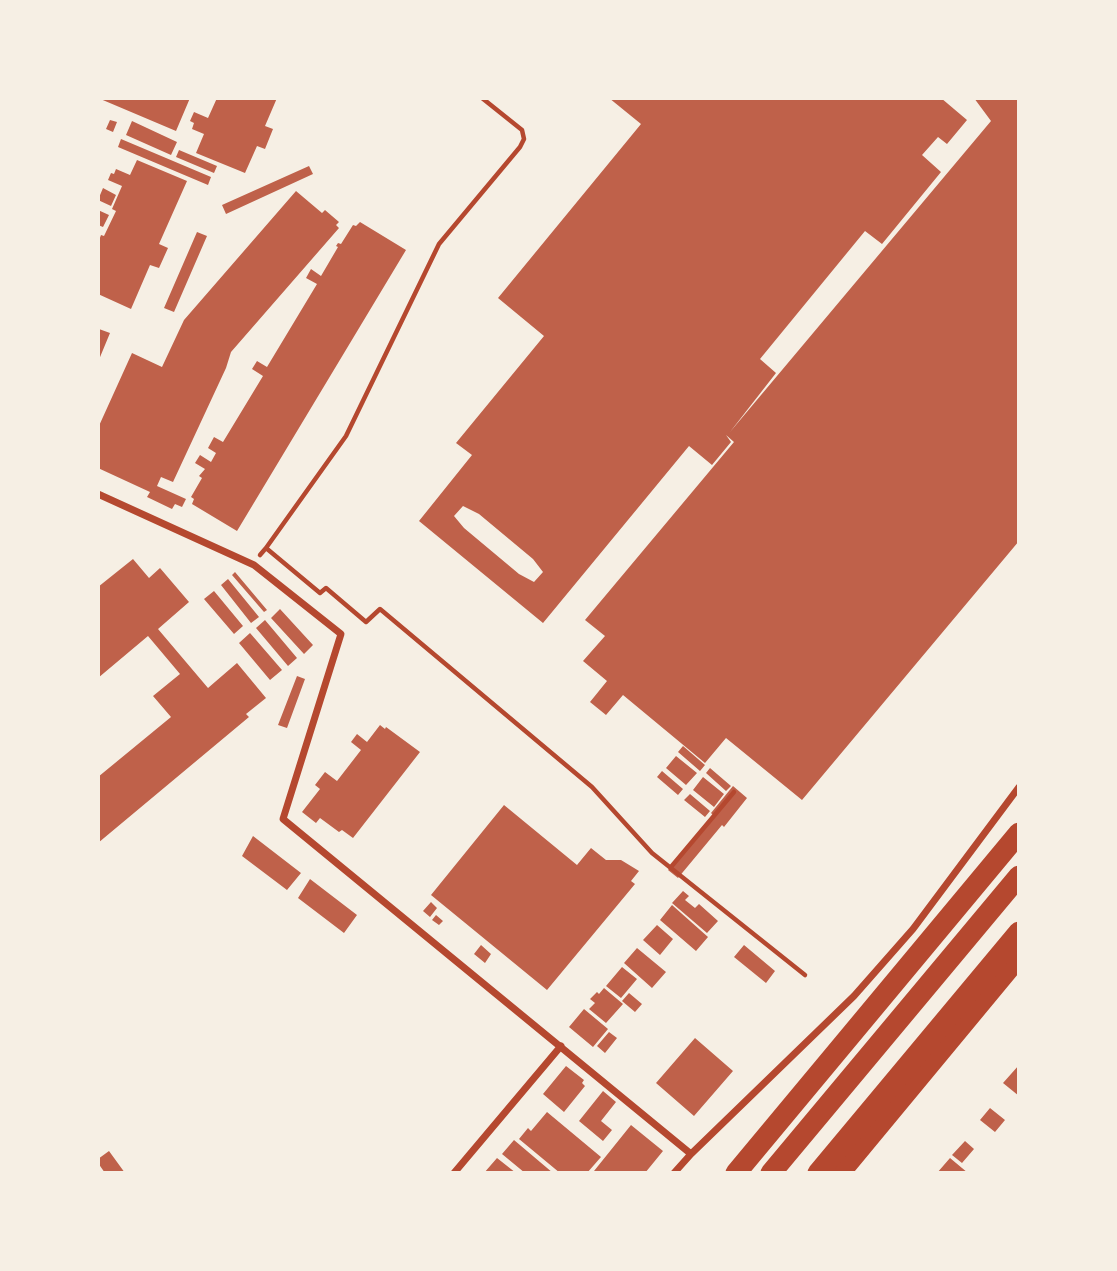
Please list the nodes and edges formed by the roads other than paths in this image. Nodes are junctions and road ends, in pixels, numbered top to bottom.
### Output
1 (98, 494) edge
2 (1019, 787) edge
3 (1019, 833) edge
4 (1019, 848) edge
5 (1019, 876) edge
6 (1019, 932) edge
7 (1019, 958) edge
8 (561, 1046) junction
9 (691, 1154) junction
10 (454, 1173) edge
11 (674, 1173) edge
12 (736, 1173) edge
13 (747, 1173) edge
14 (771, 1173) edge
15 (818, 1173) edge
16 (841, 1173) edge

1 - 8 street
2 - 9 street
3 - 12 highway
4 - 13 highway
5 - 14 highway
6 - 15 highway
7 - 16 highway
8 - 9 street
8 - 10 street
9 - 11 street

